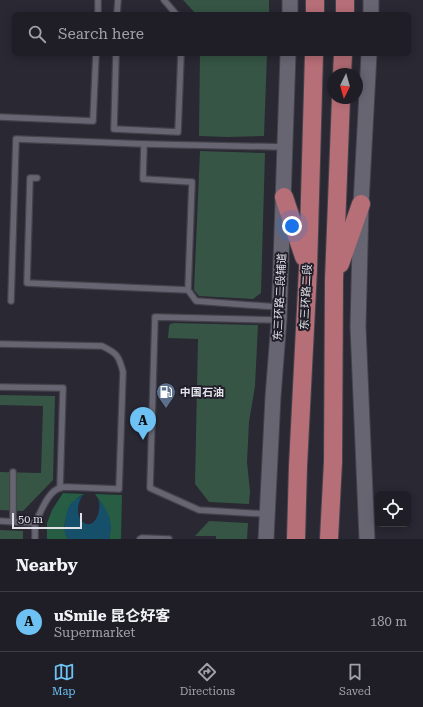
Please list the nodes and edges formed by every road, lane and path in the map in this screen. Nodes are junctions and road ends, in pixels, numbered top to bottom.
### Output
1 (98, 0) edge
2 (118, 0) edge
3 (164, 0) edge
4 (290, 0) edge
5 (315, 0) edge
6 (345, 0) edge
7 (371, 0) edge
8 (98, 12) edge
9 (117, 12) edge
10 (174, 12) edge
11 (290, 12) edge
12 (315, 12) edge
13 (345, 12) edge
14 (371, 12) edge
15 (96, 56) edge
16 (116, 56) edge
17 (181, 56) edge
18 (288, 56) edge
19 (314, 56) edge
20 (343, 56) edge
21 (369, 56) edge
22 (342, 68) edge
23 (341, 104) edge
24 (0, 117) edge
25 (144, 144) junction
26 (285, 147) junction
27 (37, 178) dead end
28 (284, 197) junction
29 (361, 204) junction
30 (308, 268) junction
31 (334, 280) junction
32 (188, 290) junction
33 (11, 301) dead end
34 (279, 314) junction
35 (0, 344) edge
36 (0, 387) edge
37 (333, 462) junction
38 (298, 466) junction
39 (13, 472) dead end
40 (60, 488) junction
41 (268, 514) junction
42 (0, 521) edge
43 (13, 522) junction
44 (35, 523) junction
45 (35, 539) edge
46 (140, 539) edge
47 (169, 539) edge
48 (266, 539) edge
49 (283, 539) edge
50 (296, 539) edge
51 (329, 539) edge
52 (341, 539) edge
53 (366, 539) edge

1 - 8 lane
2 - 9 lane
3 - 10 lane
4 - 11 main road
5 - 12 highway
6 - 13 highway
7 - 14 main road
15 - 24 lane
16 - 17 lane
18 - 26 main road, 东三环路二段辅道
19 - 30 highway, 东三环路二段
20 - 22 highway
21 - 29 main road
23 - 31 highway
25 - 26 lane
25 - 32 lane
25 - 33 lane
26 - 28 main road, 东三环路二段辅道
27 - 32 lane
28 - 30 highway
28 - 34 main road, 东三环路二段辅道
29 - 31 highway
29 - 53 main road
30 - 38 highway, 东三环路二段
31 - 37 highway
32 - 34 lane
34 - 41 main road, 东三环路二段辅道
34 - 41 lane
35 - 40 lane
36 - 40 lane
37 - 51 highway
37 - 52 highway
38 - 49 highway
38 - 50 highway, 东三环路二段
39 - 43 lane
40 - 44 lane
41 - 48 main road, 东三环路二段辅道
42 - 43 lane
43 - 44 lane
44 - 45 lane
46 - 47 lane

